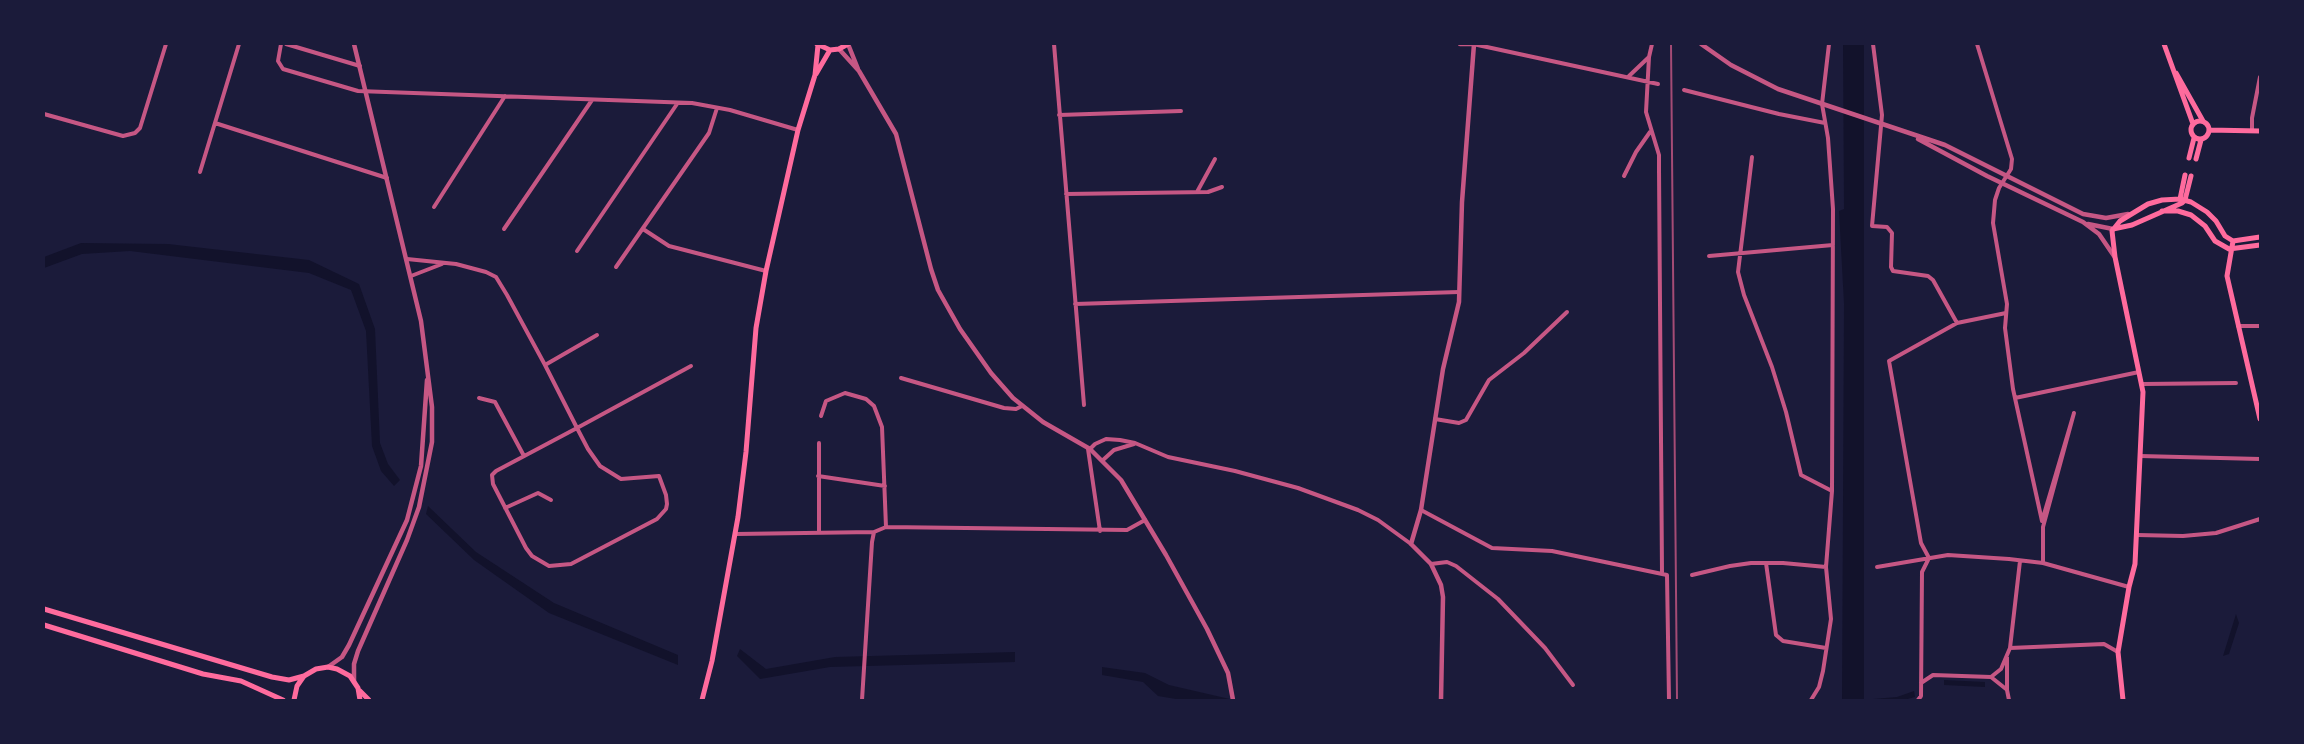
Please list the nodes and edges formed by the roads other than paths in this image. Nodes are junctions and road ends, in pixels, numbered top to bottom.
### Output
1 (166, 44) edge
2 (239, 44) edge
3 (283, 44) edge
4 (354, 44) edge
5 (817, 44) edge
6 (848, 44) edge
7 (1054, 44) edge
8 (1460, 44) edge
9 (1473, 44) edge
10 (1652, 44) edge
11 (1701, 44) edge
12 (1829, 44) edge
13 (1873, 44) edge
14 (1977, 44) edge
15 (2164, 44) edge
16 (839, 49) junction
17 (830, 50) junction
18 (1649, 57) junction
19 (360, 66) junction
20 (2173, 69) junction
21 (859, 71) junction
22 (815, 75) junction
23 (1628, 77) junction
24 (2260, 77) edge
25 (1646, 81) junction
26 (1658, 84) dead end
27 (1684, 90) dead end
28 (366, 92) junction
29 (506, 96) junction
30 (593, 99) junction
31 (678, 103) junction
32 (1822, 104) junction
33 (717, 108) junction
34 (1181, 111) dead end
35 (44, 114) edge
36 (1059, 115) junction
37 (2203, 121) junction
38 (215, 123) junction
39 (1825, 123) junction
40 (1882, 124) junction
41 (2193, 124) junction
42 (798, 130) junction
43 (2209, 130) junction
44 (2252, 130) junction
45 (2260, 131) edge
46 (1651, 132) junction
47 (1908, 133) junction
48 (2198, 139) junction
49 (1752, 157) dead end
50 (1215, 159) dead end
51 (2193, 159) dead end
52 (200, 172) dead end
53 (2008, 175) junction
54 (1624, 176) dead end
55 (2188, 176) dead end
56 (387, 178) junction
57 (2002, 183) junction
58 (1222, 187) dead end
59 (1196, 193) junction
60 (1066, 194) junction
61 (2182, 200) junction
62 (434, 207) dead end
63 (2162, 211) junction
64 (2128, 214) junction
65 (2083, 222) junction
66 (504, 229) dead end
67 (643, 229) junction
68 (2113, 229) junction
69 (2260, 237) edge
70 (2233, 241) junction
71 (2260, 244) edge
72 (1833, 245) junction
73 (2232, 249) junction
74 (577, 251) dead end
75 (1741, 254) junction
76 (1709, 256) dead end
77 (2115, 257) junction
78 (407, 259) junction
79 (443, 263) junction
80 (616, 267) dead end
81 (766, 271) junction
82 (411, 276) junction
83 (1459, 292) junction
84 (1075, 304) junction
85 (1567, 312) dead end
86 (2006, 313) junction
87 (1957, 323) junction
88 (2237, 326) junction
89 (2260, 326) edge
90 (597, 335) dead end
91 (428, 365) junction
92 (545, 365) junction
93 (691, 366) dead end
94 (2140, 372) junction
95 (901, 378) dead end
96 (2236, 383) dead end
97 (2143, 384) junction
98 (2252, 385) junction
99 (2259, 385) dead end
100 (479, 398) dead end
101 (2015, 398) junction
102 (1084, 405) dead end
103 (1022, 406) junction
104 (821, 416) dead end
105 (1435, 419) junction
106 (2260, 419) edge
107 (577, 428) junction
108 (819, 443) dead end
109 (1135, 443) junction
110 (1089, 449) junction
111 (524, 456) junction
112 (2140, 456) junction
113 (2260, 459) edge
114 (1103, 460) junction
115 (818, 476) junction
116 (885, 486) junction
117 (1832, 490) junction
118 (550, 500) dead end
119 (505, 508) junction
120 (1420, 510) junction
121 (2260, 519) edge
122 (1146, 520) junction
123 (886, 527) junction
124 (1100, 531) junction
125 (874, 532) junction
126 (819, 533) junction
127 (736, 534) junction
128 (2137, 535) junction
129 (1411, 544) junction
130 (1929, 558) junction
131 (2020, 561) junction
132 (1766, 563) junction
133 (2043, 563) junction
134 (1431, 564) junction
135 (1826, 567) junction
136 (1877, 567) dead end
137 (1662, 572) junction
138 (1692, 575) dead end
139 (2126, 586) junction
140 (44, 609) edge
141 (44, 625) edge
142 (2120, 640) junction
143 (2106, 644) junction
144 (1826, 648) junction
145 (2010, 648) junction
146 (2118, 651) junction
147 (2007, 655) junction
148 (328, 667) junction
149 (304, 676) junction
150 (1991, 677) junction
151 (354, 682) junction
152 (1921, 683) junction
153 (1573, 685) dead end
154 (358, 688) junction
155 (2007, 690) junction
156 (283, 700) edge
157 (294, 700) edge
158 (360, 700) edge
159 (369, 700) edge
160 (702, 700) edge
161 (862, 700) edge
162 (1233, 700) edge
163 (1441, 700) edge
164 (1669, 700) edge
165 (1811, 700) edge
166 (1918, 700) edge
167 (2009, 700) edge
168 (2123, 700) edge

1 - 35 street
2 - 38 street
3 - 19 street
3 - 28 street
4 - 19 street
5 - 17 main road
5 - 22 main road
6 - 16 main road
6 - 21 street
7 - 36 street
8 - 9 street
9 - 23 street
9 - 83 street
10 - 18 street
11 - 32 street
12 - 32 street
13 - 40 street
14 - 53 street
15 - 20 main road
16 - 17 main road
16 - 21 street
17 - 22 main road
18 - 23 street
18 - 25 street
19 - 28 street
20 - 37 main road
20 - 41 main road
21 - 103 street
22 - 42 main road
23 - 25 street
24 - 44 street
25 - 26 street
25 - 46 street
27 - 39 street
28 - 29 street
28 - 56 street
29 - 30 street
29 - 62 street
30 - 31 street
30 - 66 street
31 - 33 street
31 - 74 street
32 - 39 street
32 - 40 street
33 - 42 street
33 - 67 street
34 - 36 street
36 - 60 street
37 - 41 main road
37 - 43 main road
38 - 52 street
38 - 56 street
39 - 72 street
40 - 47 street
40 - 87 street
41 - 48 main road
42 - 81 main road
43 - 44 main road
43 - 48 main road
44 - 45 main road
46 - 54 street
46 - 137 street
47 - 53 street
47 - 57 street
48 - 51 main road
49 - 75 street
50 - 59 street
53 - 57 street
53 - 64 street
55 - 61 main road
56 - 78 street
57 - 65 street
57 - 86 street
58 - 59 street
59 - 60 street
60 - 84 street
61 - 63 main road
61 - 64 main road
61 - 70 main road
63 - 68 main road
63 - 73 main road
64 - 68 main road
65 - 68 street
65 - 77 street
67 - 80 street
67 - 81 street
68 - 77 main road
69 - 70 main road
70 - 73 main road
71 - 73 main road
72 - 75 street
72 - 117 street
73 - 88 main road
75 - 76 street
75 - 117 street
77 - 94 main road
78 - 79 street
78 - 82 street
79 - 82 street
79 - 92 street
81 - 127 main road
82 - 91 street
83 - 84 street
83 - 105 street
84 - 102 street
85 - 105 street
86 - 87 street
86 - 101 street
87 - 130 street
88 - 89 street
88 - 98 main road
90 - 92 street
91 - 148 street
91 - 151 street
92 - 107 street
93 - 107 street
94 - 97 main road
94 - 101 street
95 - 103 street
96 - 97 street
97 - 112 main road
98 - 99 street
98 - 106 main road
100 - 111 street
101 - 133 street
103 - 110 street
104 - 116 street
105 - 120 street
107 - 111 street
107 - 119 street
108 - 115 street
109 - 110 street
109 - 114 street
109 - 129 street
110 - 114 street
110 - 124 street
111 - 119 street
112 - 113 street
112 - 128 main road
114 - 122 street
115 - 116 street
115 - 126 street
116 - 123 street
117 - 135 street
118 - 119 street
120 - 129 street
120 - 137 street
121 - 128 street
122 - 124 street
122 - 162 street
123 - 124 street
123 - 125 street
125 - 126 street
125 - 161 street
126 - 127 street
127 - 160 main road
128 - 139 main road
129 - 134 street
130 - 131 street
130 - 136 street
130 - 152 street
131 - 133 street
131 - 145 street
132 - 135 street
132 - 138 street
132 - 144 street
133 - 139 street
134 - 153 street
134 - 163 street
135 - 144 street
137 - 164 street
139 - 142 main road
140 - 149 main road
141 - 156 main road
142 - 143 street
142 - 146 main road
143 - 145 street
143 - 146 street
144 - 165 street
145 - 147 street
146 - 168 main road
147 - 150 street
147 - 155 street
148 - 149 main road
148 - 151 main road
149 - 157 main road
150 - 152 street
150 - 155 street
151 - 154 main road
152 - 166 street
154 - 158 main road
154 - 159 main road
155 - 167 street

